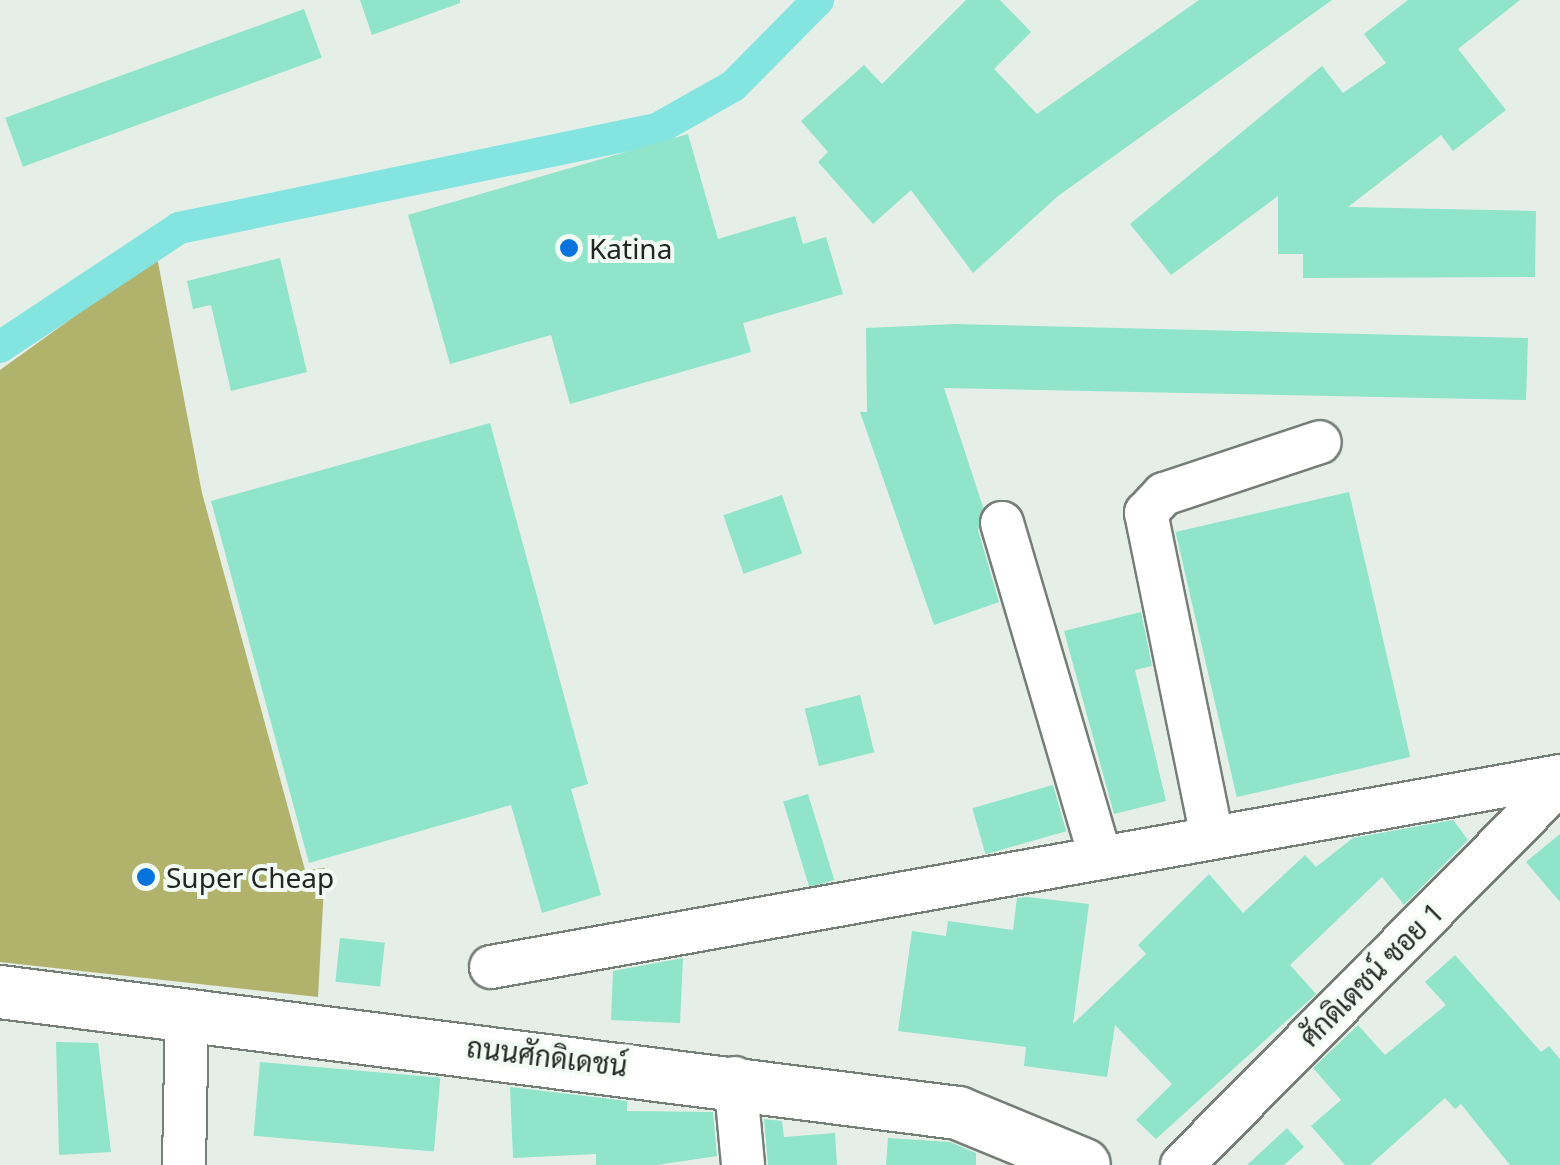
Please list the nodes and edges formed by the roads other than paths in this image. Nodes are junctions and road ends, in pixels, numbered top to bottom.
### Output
1 (1320, 442) dead end
2 (1002, 523) dead end
3 (1560, 780) edge
4 (1211, 832) junction
5 (1099, 852) junction
6 (491, 967) dead end
7 (0, 992) edge
8 (186, 1014) junction
9 (735, 1078) junction
10 (184, 1165) edge
11 (742, 1165) edge
12 (1084, 1165) edge
13 (1182, 1165) edge

1 - 4 street
2 - 5 street
3 - 4 street
3 - 13 street, ศักดิเดชน์ ซอย 1
4 - 5 street
5 - 6 street
7 - 8 main road, ถนนศักดิเดชน์
8 - 9 main road, ถนนศักดิเดชน์
8 - 10 street
9 - 11 street
9 - 12 main road, ถนนศักดิเดชน์

